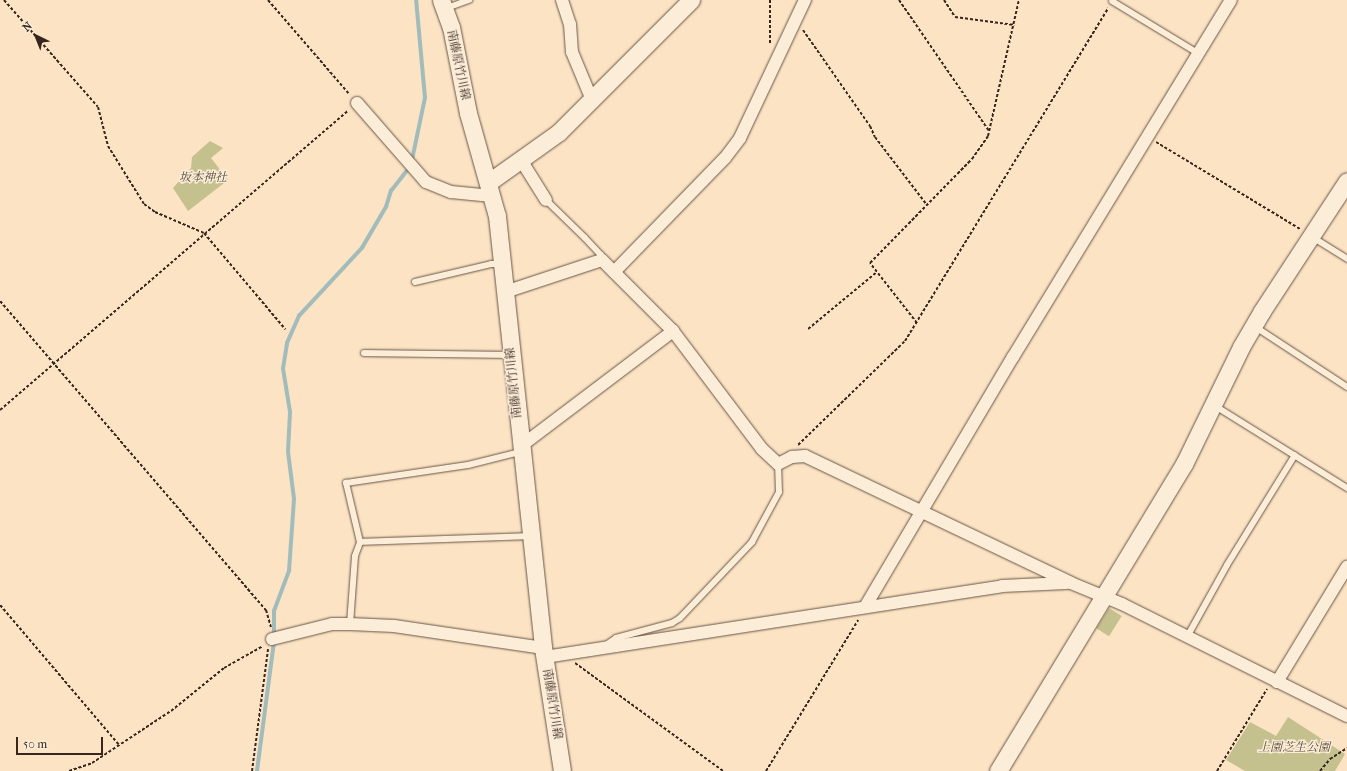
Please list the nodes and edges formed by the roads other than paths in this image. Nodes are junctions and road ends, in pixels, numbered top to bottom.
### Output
1 (469, 0) edge
2 (562, 0) edge
3 (691, 0) edge
4 (806, 0) edge
5 (1232, 0) edge
6 (1112, 1) road end
7 (442, 4) edge
8 (1199, 54) junction
9 (592, 100) junction
10 (357, 103) road end
11 (520, 160) junction
12 (1347, 181) edge
13 (490, 189) junction
14 (546, 200) joint
15 (1314, 238) junction
16 (1347, 258) edge
17 (602, 260) junction
18 (502, 264) junction
19 (614, 272) junction
20 (415, 282) dead end
21 (505, 292) junction
22 (1260, 330) dead end
23 (673, 331) junction
24 (364, 353) dead end
25 (512, 355) junction
26 (1347, 387) edge
27 (1220, 409) dead end
28 (521, 449) junction
29 (1295, 455) junction
30 (778, 464) junction
31 (1347, 488) edge
32 (920, 513) junction
33 (530, 536) junction
34 (360, 542) junction
35 (1347, 566) edge
36 (1071, 583) junction
37 (1104, 598) junction
38 (865, 607) junction
39 (350, 624) junction
40 (1187, 637) junction
41 (275, 638) road end
42 (600, 650) junction
43 (544, 653) junction
44 (1275, 680) junction
45 (1347, 716) edge
46 (562, 771) edge
47 (998, 771) edge

1 - 7 lane
2 - 9 street
3 - 9 street
4 - 19 street
5 - 8 street
6 - 8 lane
7 - 13 street, 南藤原竹川線
8 - 32 street
9 - 11 street
10 - 13 street
11 - 13 street
11 - 14 street
12 - 15 street
13 - 18 street, 南藤原竹川線
14 - 17 lane
15 - 16 lane
15 - 37 street
17 - 19 street
17 - 21 street
18 - 20 lane
18 - 21 street, 南藤原竹川線
19 - 23 street
21 - 25 street, 南藤原竹川線
22 - 26 lane
23 - 28 street
23 - 30 street
24 - 25 lane
25 - 28 street, 南藤原竹川線
27 - 29 lane
28 - 33 street, 南藤原竹川線
28 - 34 lane
29 - 31 lane
29 - 40 lane
30 - 32 street
30 - 42 lane
32 - 36 street
32 - 38 street
33 - 34 lane
33 - 43 street, 南藤原竹川線
34 - 39 lane
35 - 44 street
36 - 37 street
36 - 38 street
37 - 40 street
37 - 47 street
38 - 42 street
39 - 41 street
39 - 43 street
40 - 44 street
42 - 43 street
43 - 46 street, 南藤原竹川線
44 - 45 street

